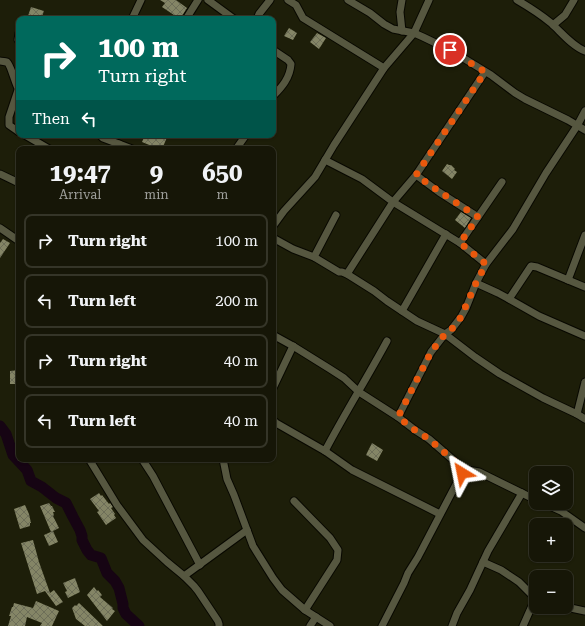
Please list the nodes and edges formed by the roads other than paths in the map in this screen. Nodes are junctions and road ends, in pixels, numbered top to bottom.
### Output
1 (141, 0) edge
2 (198, 0) edge
3 (208, 0) edge
4 (270, 0) edge
5 (288, 0) edge
6 (348, 0) edge
7 (402, 0) edge
8 (429, 0) edge
9 (517, 0) edge
10 (574, 0) edge
11 (217, 3) edge
12 (133, 16) edge
13 (188, 16) edge
14 (231, 16) edge
15 (259, 16) edge
16 (553, 25) junction
17 (402, 31) junction
18 (414, 34) junction
19 (585, 51) edge
20 (276, 52) edge
21 (0, 61) edge
22 (384, 68) junction
23 (485, 72) junction
24 (16, 85) edge
25 (276, 93) edge
26 (16, 96) edge
27 (585, 111) edge
28 (577, 126) junction
29 (16, 130) edge
30 (585, 130) edge
31 (30, 138) edge
32 (103, 138) edge
33 (44, 146) edge
34 (117, 146) edge
35 (325, 160) junction
36 (0, 174) edge
37 (416, 175) junction
38 (16, 182) edge
39 (502, 182) dead end
40 (393, 202) junction
41 (336, 215) dead end
42 (276, 217) edge
43 (478, 217) junction
44 (0, 228) edge
45 (446, 234) junction
46 (585, 235) edge
47 (16, 239) edge
48 (276, 240) edge
49 (460, 243) junction
50 (314, 257) junction
51 (486, 264) junction
52 (347, 274) junction
53 (568, 280) junction
54 (476, 283) junction
55 (585, 287) edge
56 (509, 299) junction
57 (402, 311) junction
58 (445, 334) junction
59 (585, 336) edge
60 (276, 337) edge
61 (387, 341) dead end
62 (293, 346) junction
63 (276, 382) edge
64 (585, 382) edge
65 (359, 392) junction
66 (577, 414) junction
67 (398, 417) junction
68 (585, 419) edge
69 (276, 423) edge
70 (325, 451) junction
71 (91, 462) edge
72 (144, 462) edge
73 (224, 462) edge
74 (462, 469) junction
75 (522, 493) junction
76 (529, 496) edge
77 (294, 502) dead end
78 (557, 510) edge
79 (440, 514) junction
80 (585, 528) edge
81 (247, 530) junction
82 (483, 562) junction
83 (200, 565) junction
84 (184, 576) junction
85 (529, 592) edge
86 (573, 608) edge
87 (305, 610) junction
88 (585, 611) edge
89 (529, 614) edge
90 (316, 617) junction
91 (221, 625) edge
92 (310, 626) edge
93 (330, 626) edge
94 (382, 626) edge
95 (452, 626) edge
96 (523, 626) edge

1 - 12 street
2 - 13 street
3 - 11 street
4 - 15 street
5 - 22 street
6 - 17 street
7 - 17 street
8 - 18 street
9 - 16 street
10 - 16 street
11 - 14 street
16 - 19 street
17 - 18 street
18 - 22 street
18 - 23 street
20 - 25 street
21 - 24 street
22 - 35 street
23 - 28 street
23 - 37 street
26 - 29 street
27 - 28 street
28 - 30 street
28 - 51 street
31 - 33 street
32 - 34 street
35 - 40 street
35 - 42 street
36 - 38 street
37 - 40 street
37 - 43 street
39 - 43 street
40 - 45 street
40 - 52 street
41 - 50 street
43 - 49 street
44 - 47 street
45 - 49 street
45 - 57 street
46 - 53 street
48 - 50 street
49 - 51 street
50 - 52 street
51 - 54 street
52 - 57 street
53 - 55 street
53 - 56 street
54 - 56 street
54 - 58 street
56 - 59 street
57 - 58 street
58 - 66 street
58 - 67 street
60 - 62 street
61 - 65 street
62 - 63 street
62 - 65 street
64 - 66 street
65 - 67 street
65 - 70 street
66 - 68 street
67 - 74 street
69 - 70 street
70 - 79 street
71 - 84 street
72 - 83 street
73 - 81 street
74 - 75 street
74 - 79 street
75 - 76 street
75 - 82 street
77 - 87 street
78 - 80 street
79 - 94 street
81 - 83 street
81 - 87 street
82 - 85 street
82 - 95 street
83 - 84 street
84 - 91 street
86 - 88 street
87 - 90 street
89 - 96 street
90 - 92 street
90 - 93 street

